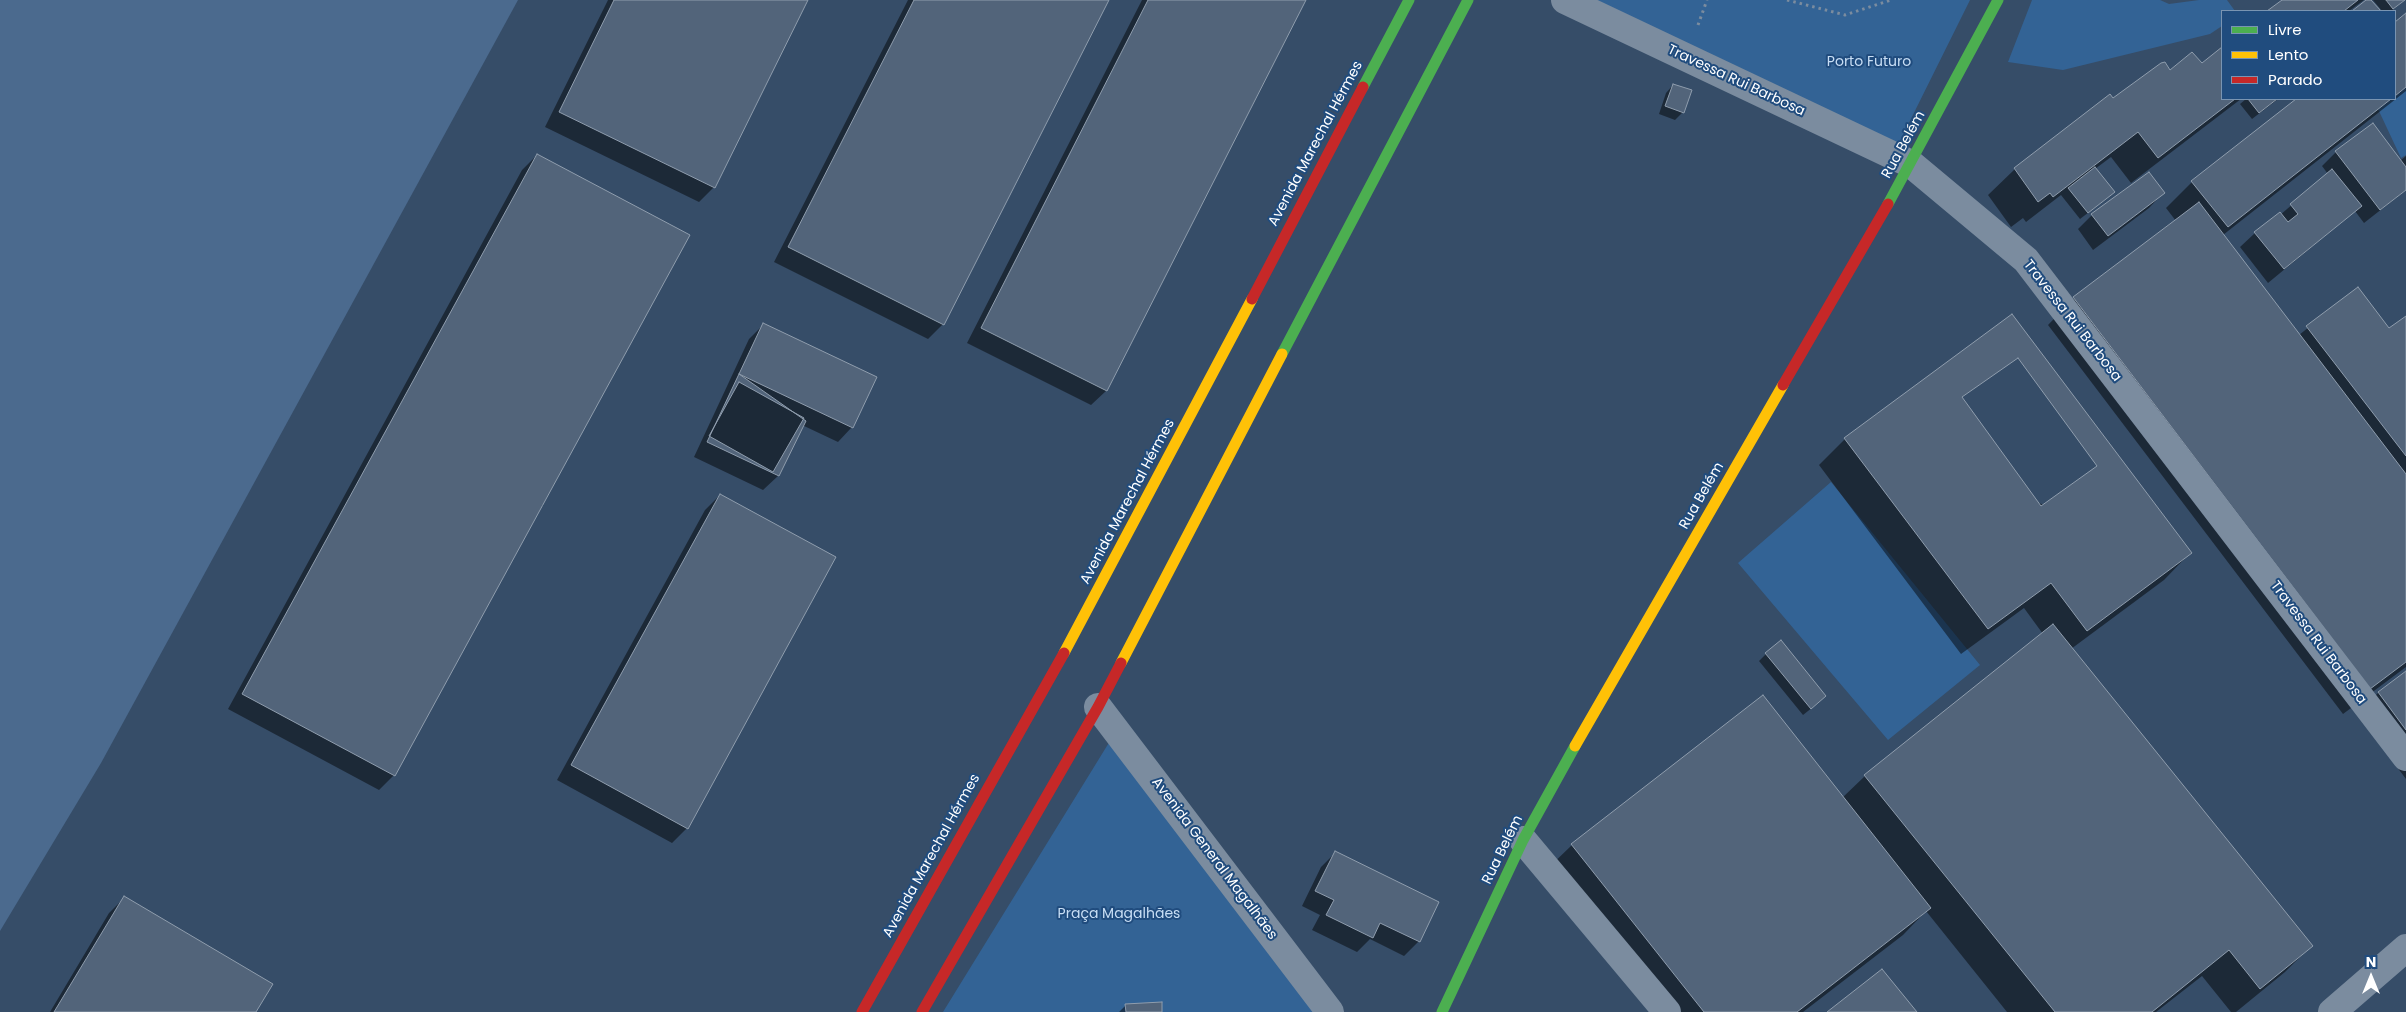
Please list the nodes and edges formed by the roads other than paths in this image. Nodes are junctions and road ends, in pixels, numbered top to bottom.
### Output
1 (1409, 0) edge
2 (1468, 0) edge
3 (1565, 0) edge
4 (1998, 0) edge
5 (1911, 164) junction
6 (1098, 706) junction
7 (2406, 757) edge
8 (1523, 840) junction
9 (2406, 948) edge
10 (862, 1012) edge
11 (922, 1012) edge
12 (1330, 1012) edge
13 (1442, 1012) edge
14 (1667, 1012) edge
15 (2332, 1012) edge

1 - 10 main road, Avenida Marechal Hérmes
2 - 6 main road
3 - 5 street, Travessa Rui Barbosa
4 - 5 main road, Rua Belém
5 - 7 street, Travessa Rui Barbosa
5 - 8 main road, Rua Belém
6 - 11 main road
6 - 12 street, Avenida General Magalhães
8 - 13 main road, Rua Belém
8 - 14 street
9 - 15 street

